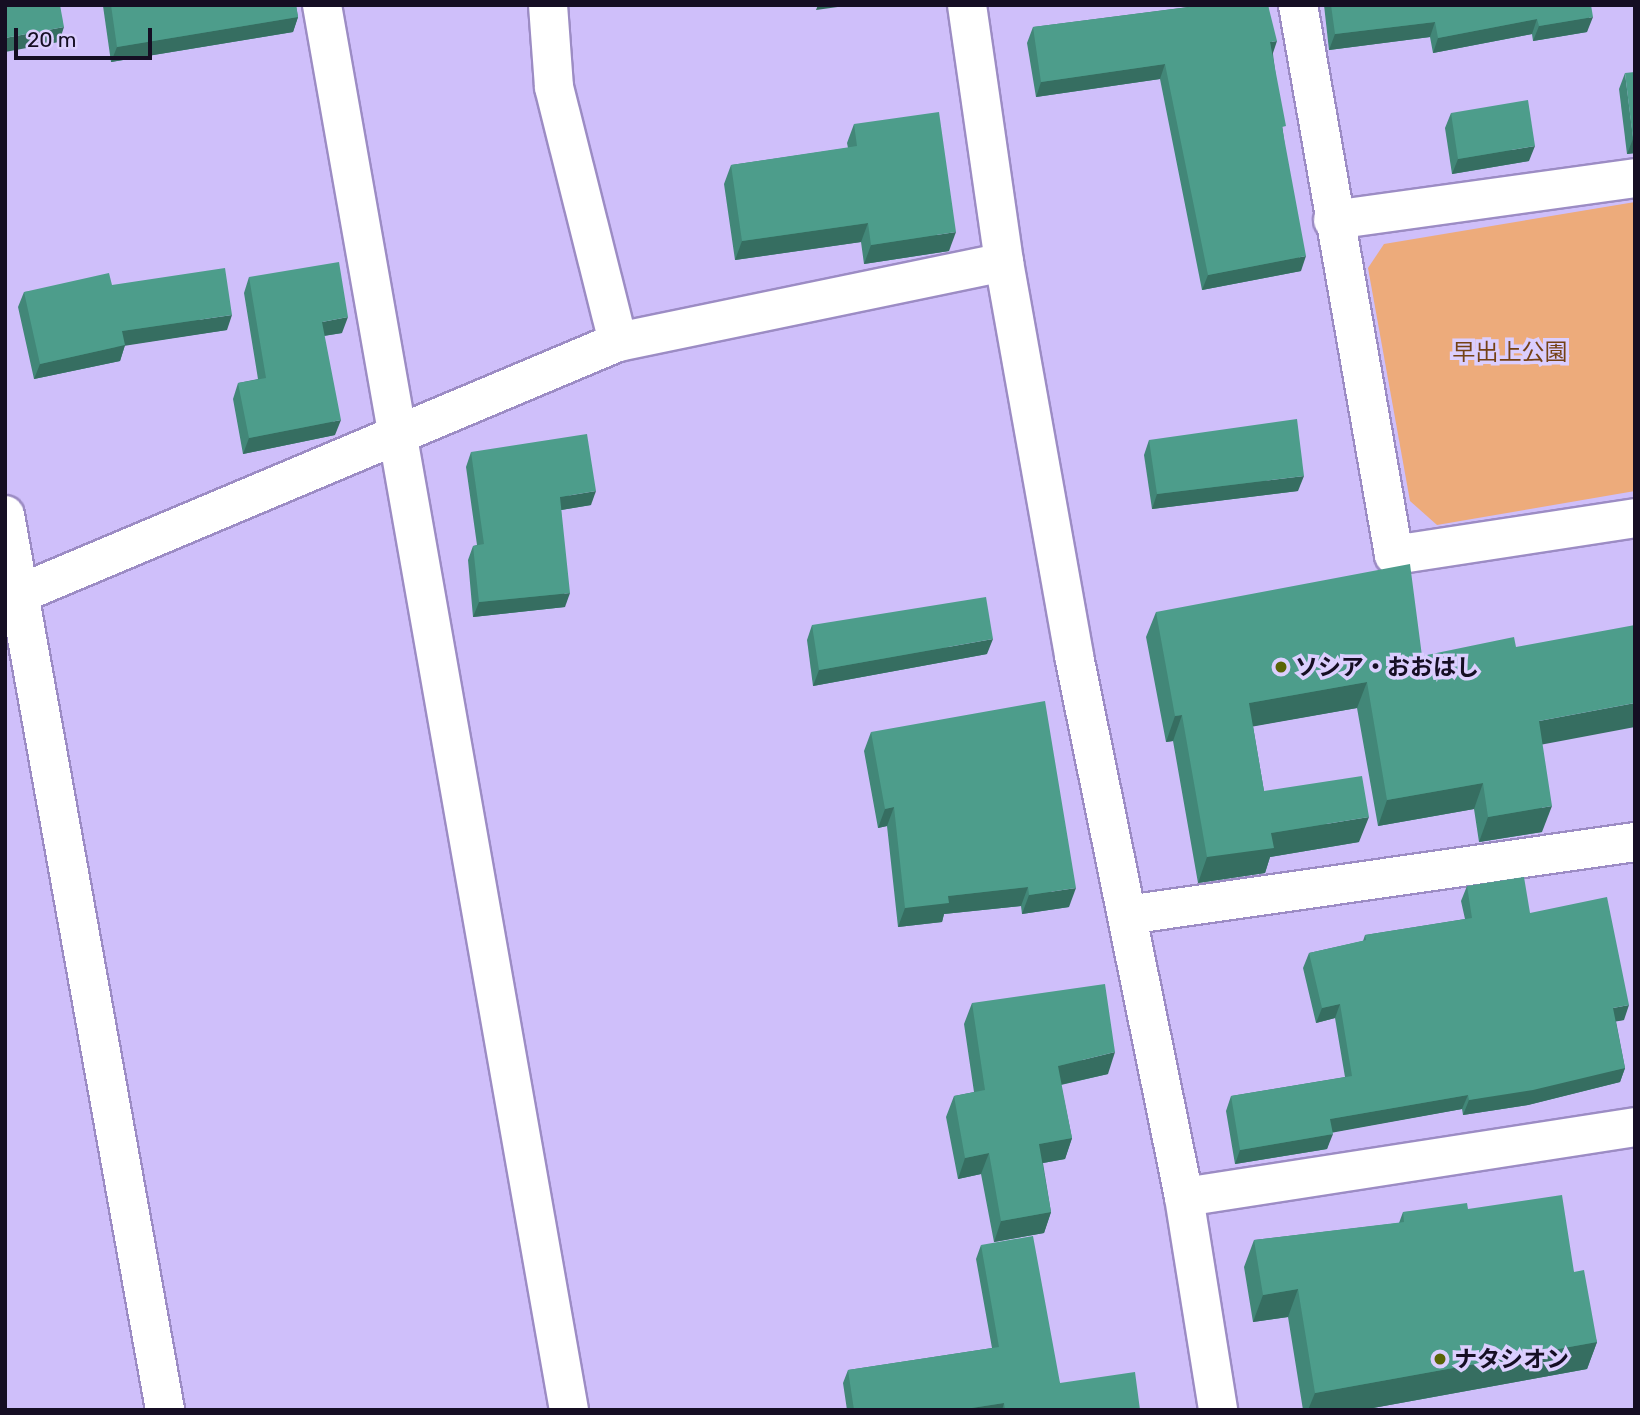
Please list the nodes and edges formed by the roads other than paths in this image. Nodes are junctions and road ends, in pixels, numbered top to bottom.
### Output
1 (322, 5) edge
2 (548, 5) edge
3 (967, 5) edge
4 (1298, 5) edge
5 (1635, 178) edge
6 (1333, 220) junction
7 (1004, 262) junction
8 (618, 342) junction
9 (395, 438) junction
10 (5, 515) edge
11 (1635, 518) edge
12 (12, 597) edge
13 (1635, 842) edge
14 (1127, 915) junction
15 (1635, 1127) edge
16 (1184, 1197) junction
17 (165, 1410) edge
18 (569, 1410) edge
19 (1218, 1410) edge

1 - 9 street
2 - 8 street
3 - 7 street
4 - 6 street
5 - 6 street
6 - 11 street
7 - 8 street
7 - 14 street
8 - 9 street
9 - 12 street
9 - 18 street
10 - 12 street
12 - 17 street
13 - 14 street
14 - 16 street
15 - 16 street
16 - 19 street

